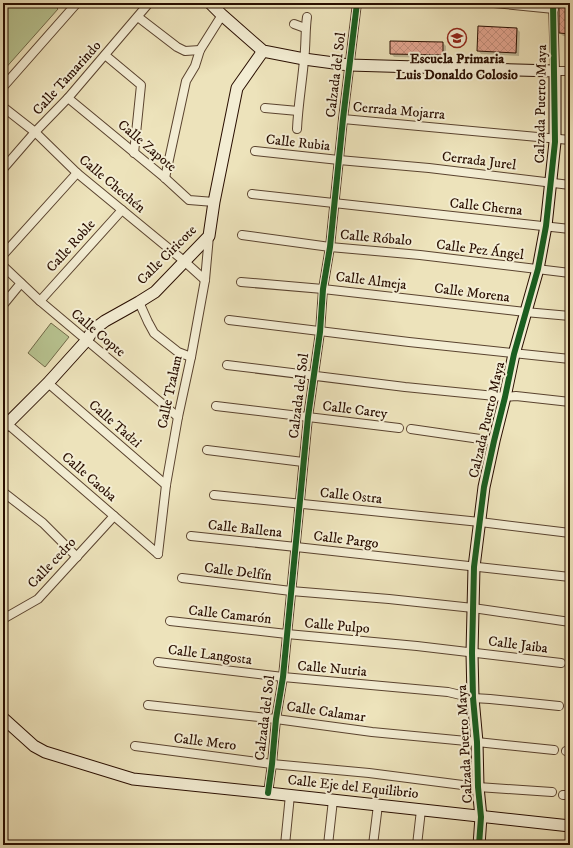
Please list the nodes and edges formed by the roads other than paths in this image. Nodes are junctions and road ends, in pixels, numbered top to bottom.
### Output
1 (149, 3) edge
2 (210, 3) edge
3 (356, 3) edge
4 (494, 3) edge
5 (73, 4) edge
6 (553, 6) edge
7 (222, 15) junction
8 (138, 17) junction
9 (307, 17) dead end
10 (294, 24) dead end
11 (306, 28) junction
12 (200, 50) junction
13 (263, 51) junction
14 (105, 55) junction
15 (304, 59) junction
16 (349, 65) junction
17 (570, 69) edge
18 (555, 71) junction
19 (3, 87) edge
20 (68, 98) junction
21 (3, 107) edge
22 (266, 108) dead end
23 (298, 111) junction
24 (343, 118) junction
25 (297, 129) dead end
26 (35, 132) junction
27 (555, 138) junction
28 (570, 140) edge
29 (255, 151) dead end
30 (134, 153) junction
31 (339, 160) junction
32 (429, 168) joint
33 (3, 169) edge
34 (77, 173) junction
35 (165, 178) junction
36 (551, 183) junction
37 (570, 185) edge
38 (252, 194) dead end
39 (214, 202) junction
40 (334, 203) junction
41 (122, 210) junction
42 (546, 226) junction
43 (570, 229) edge
44 (242, 235) dead end
45 (209, 236) junction
46 (330, 247) junction
47 (3, 255) edge
48 (420, 256) joint
49 (184, 261) junction
50 (3, 266) edge
51 (538, 269) junction
52 (570, 272) edge
53 (205, 280) junction
54 (241, 282) dead end
55 (21, 283) junction
56 (323, 289) junction
57 (416, 299) joint
58 (40, 301) junction
59 (139, 302) junction
60 (3, 305) edge
61 (525, 312) junction
62 (570, 316) edge
63 (228, 320) dead end
64 (320, 332) junction
65 (86, 341) junction
66 (514, 354) junction
67 (191, 357) junction
68 (570, 359) edge
69 (227, 365) dead end
70 (313, 376) junction
71 (48, 383) junction
72 (505, 397) junction
73 (570, 402) edge
74 (216, 406) dead end
75 (178, 417) junction
76 (308, 417) junction
77 (4, 424) edge
78 (399, 428) dead end
79 (411, 429) dead end
80 (494, 441) junction
81 (207, 450) dead end
82 (303, 462) junction
83 (166, 485) junction
84 (3, 492) edge
85 (214, 495) dead end
86 (299, 504) junction
87 (114, 516) junction
88 (480, 522) junction
89 (570, 533) edge
90 (191, 536) dead end
91 (296, 547) junction
92 (158, 554) joint
93 (77, 557) junction
94 (474, 567) junction
95 (570, 577) edge
96 (182, 578) dead end
97 (291, 592) junction
98 (473, 608) junction
99 (3, 619) edge
100 (170, 621) dead end
101 (570, 622) edge
102 (287, 634) junction
103 (472, 653) junction
104 (158, 662) dead end
105 (561, 663) dead end
106 (283, 677) junction
107 (473, 698) junction
108 (148, 705) dead end
109 (559, 706) dead end
110 (3, 718) edge
111 (276, 719) junction
112 (477, 742) junction
113 (135, 746) dead end
114 (554, 750) dead end
115 (272, 764) junction
116 (478, 786) junction
117 (552, 792) dead end
118 (268, 793) junction
119 (290, 795) junction
120 (332, 800) junction
121 (378, 805) junction
122 (421, 810) junction
123 (481, 817) junction
124 (570, 826) edge
125 (285, 845) edge
126 (328, 845) edge
127 (374, 845) edge
128 (417, 845) edge
129 (480, 845) edge

1 - 8 street, Calle Tamarindo
2 - 7 street
3 - 16 street, Calzada del Sol
4 - 6 street
5 - 19 street
6 - 18 street, Calzada Puerto Maya
7 - 12 street
7 - 13 street
8 - 12 street
8 - 14 street, Calle Tamarindo
9 - 11 street
10 - 11 street
11 - 15 street
12 - 35 street
13 - 15 street
13 - 39 street, Calle Ciricote
14 - 20 street, Calle Tamarindo
14 - 30 street
15 - 16 street
15 - 23 street
16 - 18 street
16 - 24 street, Calzada del Sol
17 - 18 street
18 - 27 street, Calzada Puerto Maya
20 - 26 street, Calle Tamarindo
20 - 30 street, Calle Zapote
21 - 26 street, Calle Chechén
22 - 23 street
23 - 25 street
24 - 27 street, Cerrada Mojarra
24 - 31 street, Calzada del Sol
26 - 33 street, Calle Tamarindo
26 - 34 street, Calle Chechén
27 - 28 street, Cerrada Mojarra
27 - 36 street, Calzada Puerto Maya
29 - 31 street, Calle Rubia
30 - 35 street, Calle Zapote
31 - 32 street, Calle Rubia
31 - 40 street, Calzada del Sol
32 - 36 street, Cerrada Jurel
34 - 41 street, Calle Chechén
34 - 47 street
35 - 39 street, Calle Zapote
36 - 37 street, Cerrada Jurel
36 - 42 street, Calzada Puerto Maya
38 - 40 street, Calle Cherna
39 - 45 street, Calle Ciricote
40 - 42 street, Calle Cherna
40 - 46 street, Calzada del Sol
41 - 49 street, Calle Chechén
41 - 58 street, Calle Roble
42 - 43 street, Calle Cherna
42 - 51 street, Calzada Puerto Maya
44 - 46 street, Calle Róbalo
45 - 49 street, Calle Ciricote
45 - 53 street, Calle Tzalam
46 - 48 street, Calle Róbalo
46 - 56 street, Calzada del Sol
48 - 51 street, Calle Pez Ángel
49 - 53 street, Calle Chechén
49 - 59 street, Calle Ciricote
50 - 55 street, Calle Copte
51 - 52 street, Calle Pez Ángel
51 - 61 street, Calzada Puerto Maya
53 - 67 street, Calle Tzalam
54 - 56 street, Calle Almeja
55 - 58 street, Calle Copte
55 - 60 street
56 - 57 street, Calle Almeja
56 - 64 street, Calzada del Sol
57 - 61 street, Calle Morena
58 - 65 street, Calle Copte
59 - 65 street, Calle Ciricote
59 - 67 street
61 - 62 street, Calle Morena
61 - 66 street, Calzada Puerto Maya
63 - 64 street
64 - 66 street
64 - 70 street, Calzada del Sol
65 - 71 street, Calle Ciricote
65 - 75 street, Calle Copte
66 - 68 street
66 - 72 street, Calzada Puerto Maya
67 - 75 street, Calle Tzalam
69 - 70 street
70 - 72 street
70 - 76 street, Calzada del Sol
71 - 77 street, Calle Ciricote
71 - 83 street, Calle Tadzi
72 - 73 street
72 - 80 street, Calzada Puerto Maya
74 - 76 street, Calle Carey
75 - 83 street, Calle Tzalam
76 - 78 street, Calle Carey
76 - 82 street, Calzada del Sol
77 - 87 street, Calle Caoba
79 - 80 street
80 - 88 street, Calzada Puerto Maya
81 - 82 street
82 - 86 street, Calzada del Sol
83 - 92 street, Calle Tzalam
84 - 93 street
85 - 86 street, Calle Ostra
86 - 88 street, Calle Ostra
86 - 91 street, Calzada del Sol
87 - 92 street, Calle Caoba
87 - 93 street, Calle cedro
88 - 89 street, Calle Ostra
88 - 94 street, Calzada Puerto Maya
90 - 91 street, Calle Ballena
91 - 94 street, Calle Pargo
91 - 97 street, Calzada del Sol
93 - 99 street, Calle cedro
94 - 95 street, Calle Pargo
94 - 98 street, Calzada Puerto Maya
96 - 97 street, Calle Delfín
97 - 98 street, Calle Delfín
97 - 102 street, Calzada del Sol
98 - 101 street, Calle Delfín
98 - 103 street, Calzada Puerto Maya
100 - 102 street, Calle Camarón
102 - 103 street, Calle Pulpo
102 - 106 street, Calzada del Sol
103 - 105 street, Calle Jaiba
103 - 107 street, Calzada Puerto Maya
104 - 106 street, Calle Langosta
106 - 107 street, Calle Nutria
106 - 111 street, Calzada del Sol
107 - 109 street, Calle Nutria
107 - 112 street, Calzada Puerto Maya
108 - 111 street, Calle Calamar
110 - 118 street, Calle Eje del Equilibrio
111 - 112 street, Calle Calamar
111 - 115 street, Calzada del Sol
112 - 114 street, Calle Calamar
112 - 116 street, Calzada Puerto Maya
113 - 115 street, Calle Mero
115 - 116 street, Calle Mero
115 - 118 street, Calzada del Sol
116 - 117 street, Calle Mero
116 - 123 street, Calzada Puerto Maya
118 - 119 street, Calle Eje del Equilibrio
119 - 120 street, Calle Eje del Equilibrio
119 - 125 street
120 - 121 street, Calle Eje del Equilibrio
120 - 126 street
121 - 122 street, Calle Eje del Equilibrio
121 - 127 street
122 - 123 street, Calle Eje del Equilibrio
122 - 128 street
123 - 124 street, Calle Eje del Equilibrio
123 - 129 street, Calzada Puerto Maya

